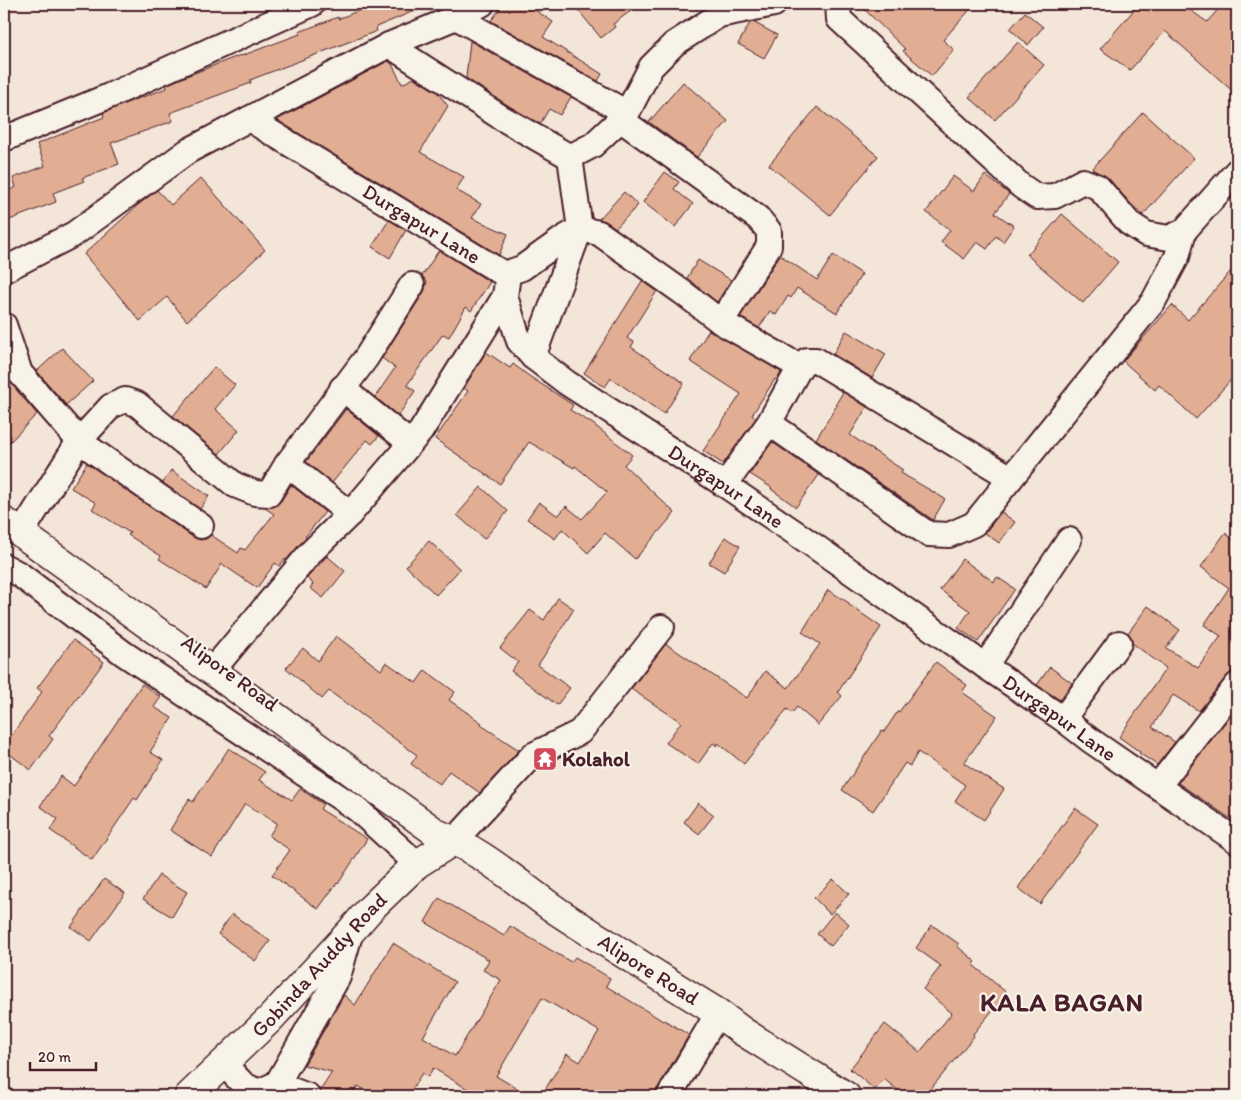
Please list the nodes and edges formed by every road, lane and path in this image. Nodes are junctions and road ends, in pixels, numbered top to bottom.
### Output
1 (312, 4) edge
2 (482, 4) edge
3 (774, 4) edge
4 (838, 4) edge
5 (456, 17) junction
6 (389, 45) junction
7 (623, 116) junction
8 (250, 119) junction
9 (4, 140) edge
10 (570, 157) junction
11 (1237, 171) edge
12 (580, 229) junction
13 (1184, 231) junction
14 (4, 270) edge
15 (412, 285) dead end
16 (504, 285) junction
17 (721, 322) junction
18 (4, 324) edge
19 (532, 357) junction
20 (800, 367) junction
21 (342, 388) junction
22 (769, 423) junction
23 (79, 441) junction
24 (410, 442) junction
25 (288, 464) junction
26 (1011, 478) junction
27 (725, 485) junction
28 (4, 506) edge
29 (350, 514) junction
30 (15, 522) edge
31 (201, 526) dead end
32 (1068, 540) dead end
33 (4, 566) edge
34 (662, 627) dead end
35 (1119, 643) dead end
36 (217, 665) junction
37 (985, 666) junction
38 (1237, 686) edge
39 (1063, 719) junction
40 (1158, 786) junction
41 (446, 834) junction
42 (1237, 841) edge
43 (417, 864) junction
44 (351, 931) junction
45 (718, 1013) junction
46 (224, 1064) junction
47 (273, 1090) edge
48 (189, 1096) edge
49 (308, 1096) edge
50 (669, 1096) edge
51 (846, 1096) edge

1 - 9 street
2 - 5 street
3 - 7 street
4 - 13 street
5 - 6 street
5 - 7 street
6 - 8 street
6 - 10 street
7 - 10 street
7 - 17 street
8 - 14 street
8 - 16 street, Durgapur Lane
10 - 12 street
11 - 13 street
12 - 16 street
12 - 17 street
12 - 19 street
13 - 26 street
15 - 21 street
16 - 19 street, Durgapur Lane
16 - 24 street
17 - 20 street
18 - 23 street
19 - 27 street, Durgapur Lane
20 - 22 street
20 - 26 street
21 - 24 street
21 - 25 street
22 - 26 street
22 - 27 street
23 - 25 street
23 - 30 street
23 - 31 street
24 - 29 street
25 - 29 street
27 - 37 street, Durgapur Lane
28 - 30 main road, Alipore Road
29 - 36 street
30 - 36 main road, Alipore Road
30 - 41 main road, Alipore Road
32 - 37 street
33 - 43 street
34 - 41 street
35 - 39 street
36 - 41 main road, Alipore Road
37 - 39 street, Durgapur Lane
38 - 40 street
39 - 40 street, Durgapur Lane
40 - 42 street, Durgapur Lane
41 - 43 main road, Gobinda Auddy Road
41 - 45 main road, Alipore Road
43 - 44 main road, Gobinda Auddy Road
44 - 46 main road, Gobinda Auddy Road
44 - 47 street
45 - 50 street
45 - 51 main road, Alipore Road
46 - 47 street
46 - 48 main road, Gobinda Auddy Road
47 - 49 street

